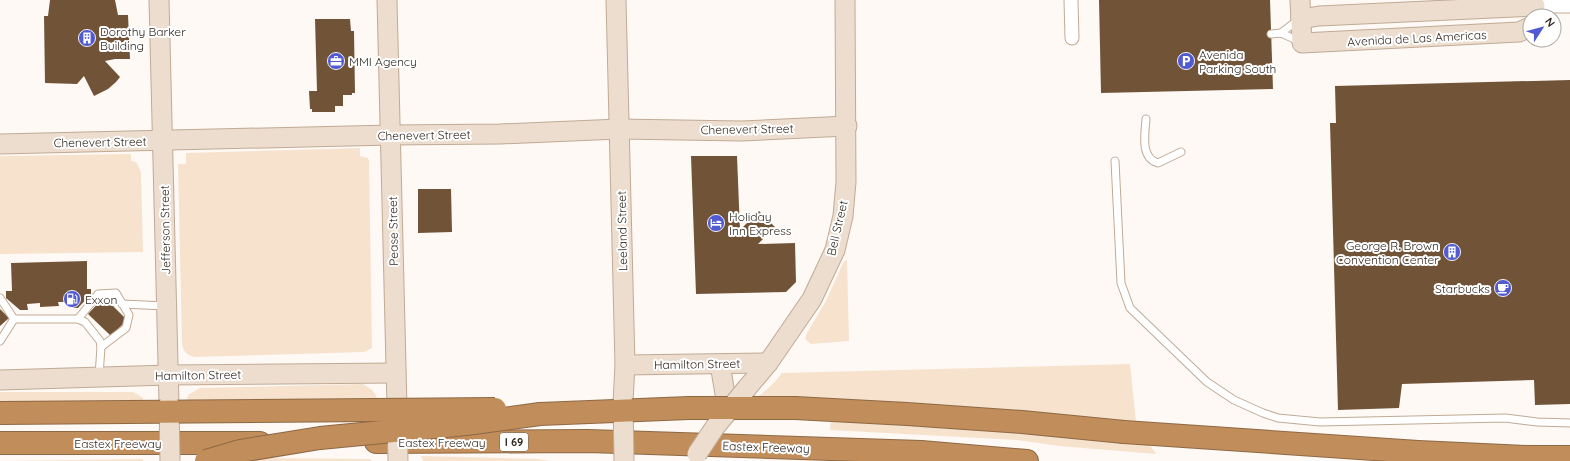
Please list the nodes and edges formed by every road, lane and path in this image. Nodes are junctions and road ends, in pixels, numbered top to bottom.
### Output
1 (159, 0) edge
2 (387, 0) edge
3 (616, 0) edge
4 (845, 0) edge
5 (1071, 0) edge
6 (1300, 0) edge
7 (1505, 4) edge
8 (1570, 6) edge
9 (1535, 7) edge
10 (1301, 19) junction
11 (1522, 31) edge
12 (1281, 33) junction
13 (1506, 33) junction
14 (1271, 34) dead end
15 (1072, 38) dead end
16 (1302, 43) junction
17 (1146, 119) dead end
18 (847, 126) junction
19 (619, 129) junction
20 (390, 135) junction
21 (163, 141) junction
22 (0, 144) edge
23 (1181, 152) dead end
24 (1115, 161) dead end
25 (0, 298) edge
26 (122, 304) junction
27 (167, 306) junction
28 (14, 319) junction
29 (78, 319) junction
30 (0, 341) edge
31 (101, 347) junction
32 (768, 363) junction
33 (720, 364) junction
34 (625, 365) junction
35 (396, 373) junction
36 (168, 376) junction
37 (99, 377) junction
38 (0, 380) edge
39 (728, 412) junction
40 (0, 413) edge
41 (540, 414) junction
42 (1570, 423) edge
43 (0, 444) edge
44 (1570, 457) edge
45 (170, 461) edge
46 (206, 461) edge
47 (398, 461) edge
48 (624, 461) edge
49 (692, 461) edge
50 (1027, 461) edge

1 - 21 street, Jefferson Street
2 - 20 street, Pease Street
3 - 19 street, Leeland Street
4 - 18 street, Bell Street
5 - 15 street
6 - 10 street
7 - 9 street
7 - 10 street
7 - 13 street
8 - 9 street
10 - 12 lane
10 - 16 street
11 - 13 street, Avenida de Las Americas
12 - 14 lane
12 - 16 lane
13 - 16 street, Avenida de Las Americas
17 - 23 lane
18 - 19 street, Chenevert Street
18 - 32 street, Bell Street
19 - 20 street, Chenevert Street
19 - 34 street, Leeland Street
20 - 21 street, Chenevert Street
20 - 35 street, Pease Street
21 - 22 street, Chenevert Street
21 - 27 street, Jefferson Street
24 - 42 lane
25 - 28 lane
26 - 27 lane
26 - 29 lane
26 - 31 lane
27 - 36 street, Jefferson Street
28 - 29 lane
28 - 30 lane
29 - 31 lane
31 - 37 lane
32 - 33 street, Hamilton Street
32 - 39 street, Bell Street, bridge
33 - 34 street, Hamilton Street
33 - 39 street
34 - 48 street, Leeland Street, bridge
35 - 36 street, Hamilton Street
35 - 47 street, Pease Street, bridge
36 - 37 street, Hamilton Street
36 - 45 street, Jefferson Street, bridge
37 - 38 street, Hamilton Street
39 - 49 street, Bell Street, bridge
40 - 41 highway, bridge
41 - 44 highway, bridge
41 - 46 highway, bridge
43 - 50 highway, Eastex Freeway / I 69

